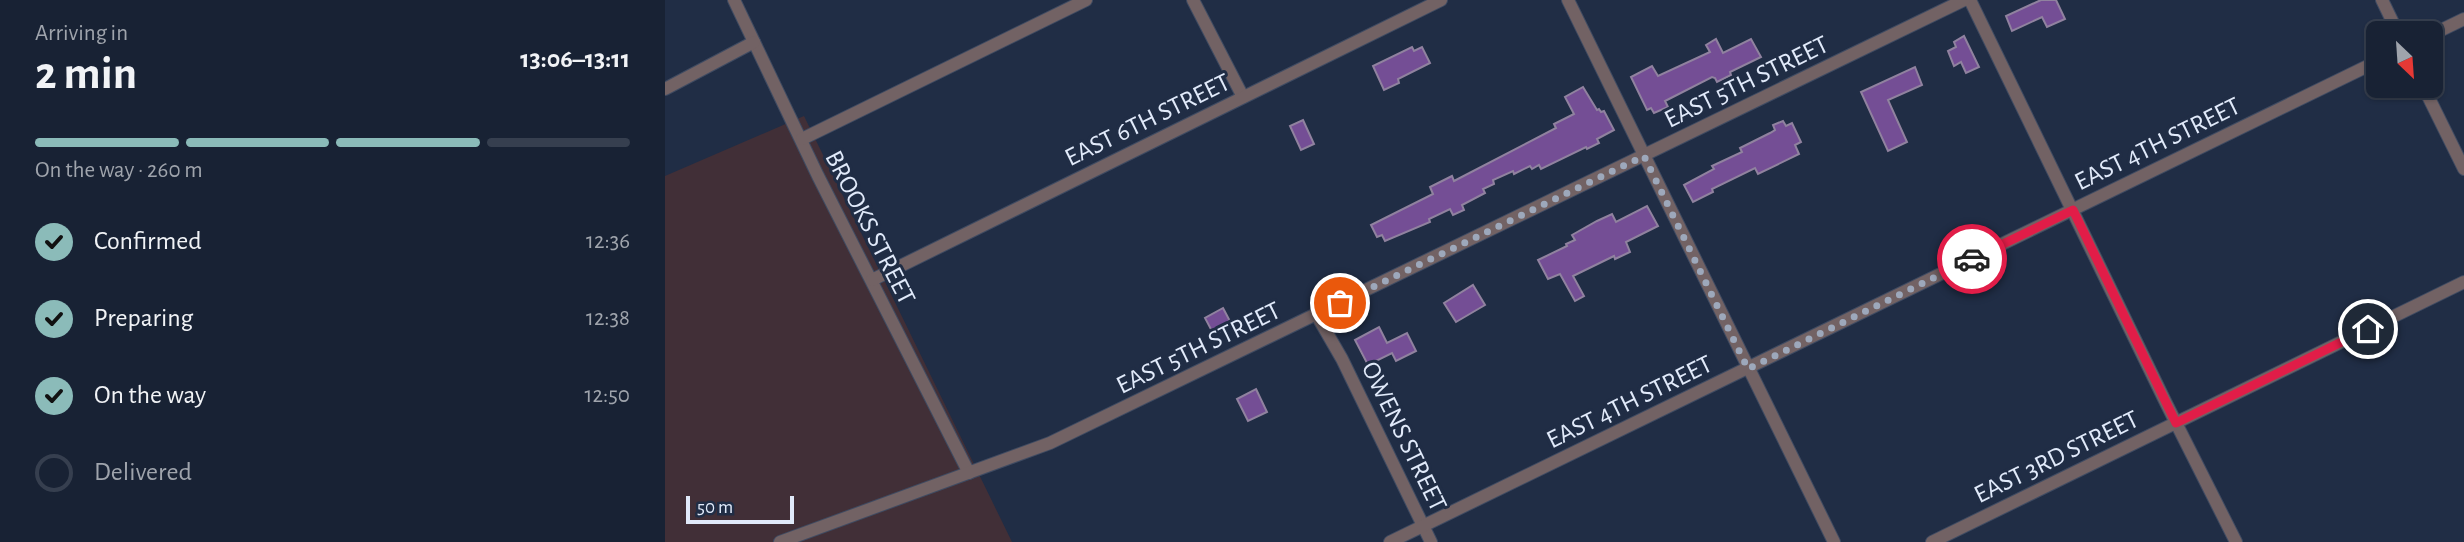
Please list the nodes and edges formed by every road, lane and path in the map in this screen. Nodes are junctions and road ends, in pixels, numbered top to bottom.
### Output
1 (734, 0) edge
2 (1086, 0) edge
3 (1193, 0) edge
4 (1441, 0) edge
5 (1568, 0) edge
6 (1964, 0) edge
7 (1970, 0) edge
8 (2382, 0) edge
9 (2464, 19) edge
10 (2392, 21) edge
11 (2443, 29) edge
12 (754, 42) junction
13 (2366, 67) edge
14 (665, 89) edge
15 (1244, 97) junction
16 (2429, 98) edge
17 (802, 139) junction
18 (1644, 156) junction
19 (2464, 169) edge
20 (2073, 210) junction
21 (873, 280) junction
22 (2464, 282) edge
23 (1317, 314) junction
24 (1748, 369) junction
25 (2176, 423) junction
26 (969, 473) junction
27 (1423, 526) junction
28 (780, 542) edge
29 (1390, 542) edge
30 (1431, 542) edge
31 (1834, 542) edge
32 (1933, 542) edge
33 (2236, 542) edge

1 - 12 street, BROOKS STREET
2 - 17 street
3 - 15 street
4 - 15 street, EAST 6TH STREET
5 - 18 street
6 - 18 street, EAST 5TH STREET
7 - 20 street
8 - 10 street
9 - 11 street
12 - 14 street
12 - 17 street, BROOKS STREET
13 - 20 street, EAST 4TH STREET
15 - 21 street, EAST 6TH STREET
16 - 19 street
17 - 21 street, BROOKS STREET
18 - 23 street, EAST 5TH STREET
18 - 24 street
20 - 24 street, EAST 4TH STREET
20 - 25 street
21 - 26 street, BROOKS STREET
22 - 25 street, EAST 3RD STREET
23 - 26 street, EAST 5TH STREET
23 - 27 street, OWENS STREET
24 - 27 street, EAST 4TH STREET
24 - 31 street
25 - 32 street, EAST 3RD STREET
25 - 33 street
26 - 28 street, EAST 5TH STREET
27 - 29 street, EAST 4TH STREET
27 - 30 street, OWENS STREET

